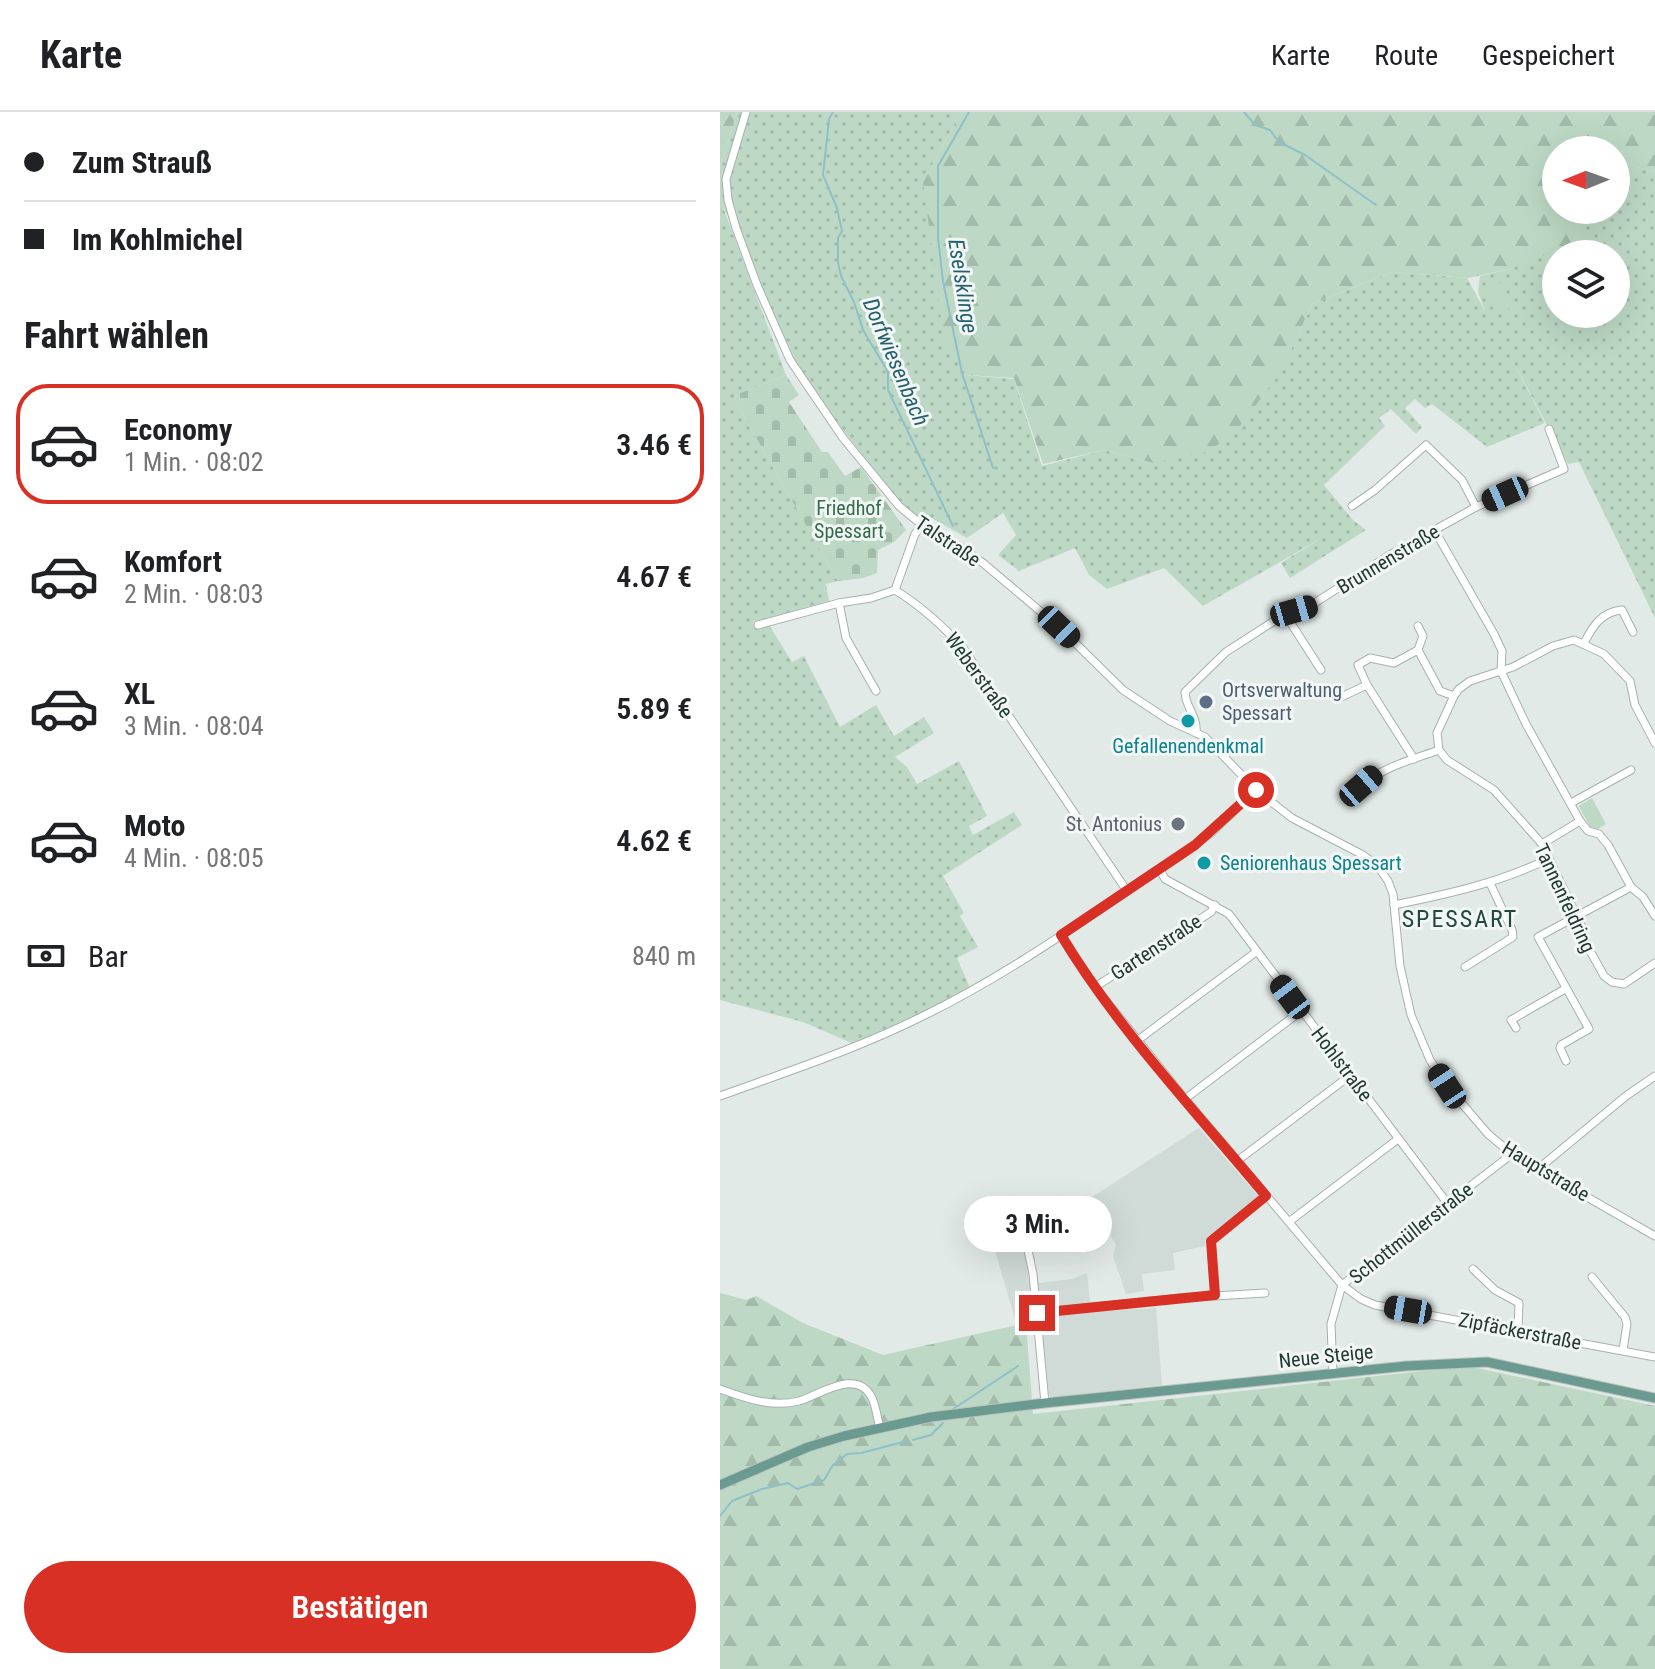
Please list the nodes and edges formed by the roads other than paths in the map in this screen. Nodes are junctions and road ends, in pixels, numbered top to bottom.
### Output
1 (746, 112) edge
2 (1549, 429) dead end
3 (1352, 506) dead end
4 (1476, 507) junction
5 (922, 525) junction
6 (1435, 531) junction
7 (895, 590) junction
8 (839, 603) junction
9 (1285, 614) junction
10 (758, 625) dead end
11 (1418, 626) dead end
12 (1633, 632) dead end
13 (1584, 643) junction
14 (1418, 650) junction
15 (1321, 670) dead end
16 (1501, 671) junction
17 (1367, 685) junction
18 (876, 691) dead end
19 (1454, 696) junction
20 (1339, 698) dead end
21 (1196, 733) junction
22 (1655, 743) edge
23 (1439, 750) junction
24 (1414, 759) junction
25 (1631, 770) dead end
26 (1361, 786) dead end
27 (1256, 790) junction
28 (1571, 803) junction
29 (1580, 821) junction
30 (1542, 844) junction
31 (1548, 859) junction
32 (1160, 870) junction
33 (1490, 883) junction
34 (1631, 887) junction
35 (1127, 891) junction
36 (1215, 905) junction
37 (1394, 905) junction
38 (1577, 915) junction
39 (1655, 916) edge
40 (1061, 935) junction
41 (1256, 952) junction
42 (1655, 963) edge
43 (1465, 967) dead end
44 (1095, 987) junction
45 (1565, 989) junction
46 (1301, 1011) junction
47 (1516, 1028) dead end
48 (1138, 1040) junction
49 (1566, 1061) dead end
50 (1352, 1074) junction
51 (1655, 1076) edge
52 (720, 1096) edge
53 (1185, 1099) junction
54 (1398, 1139) junction
55 (1512, 1154) junction
56 (1237, 1161) junction
57 (1538, 1169) junction
58 (1266, 1196) junction
59 (1448, 1204) junction
60 (1290, 1221) junction
61 (1024, 1231) dead end
62 (1655, 1236) edge
63 (1473, 1269) dead end
64 (1592, 1277) dead end
65 (1342, 1285) junction
66 (1265, 1293) dead end
67 (1215, 1295) junction
68 (1037, 1313) junction
69 (1518, 1329) junction
70 (1623, 1350) junction
71 (1655, 1357) edge
72 (1333, 1374) junction
73 (720, 1389) edge
74 (1655, 1398) edge
75 (1045, 1403) junction
76 (880, 1428) junction
77 (720, 1485) edge

1 - 5 street, Talstraße
2 - 4 street, Brunnenstraße
3 - 4 street
4 - 6 street, Brunnenstraße
5 - 7 street
5 - 21 street, Talstraße
6 - 9 street, Brunnenstraße
6 - 16 street
7 - 8 street
7 - 35 street, Weberstraße
8 - 10 street
8 - 18 street
9 - 15 street
9 - 21 street, Brunnenstraße
11 - 14 street
12 - 13 street
13 - 16 street
13 - 22 street
14 - 17 street
14 - 19 street
16 - 19 street
16 - 28 street
17 - 20 street
17 - 24 street
19 - 23 street
21 - 27 street, Talstraße
23 - 24 street
23 - 30 street, Tannenfeldring
24 - 26 street
25 - 28 street
27 - 32 street
27 - 37 street, Hauptstraße
28 - 29 street
29 - 30 street
29 - 34 street
30 - 31 street, Tannenfeldring
31 - 33 street
31 - 38 street, Tannenfeldring
32 - 35 street
32 - 36 street, Hohlstraße
33 - 37 street
33 - 43 street
34 - 38 street
34 - 39 street
35 - 40 street
36 - 41 street, Hohlstraße
36 - 44 street, Gartenstraße
37 - 55 street, Hauptstraße
38 - 42 street, Tannenfeldring
38 - 45 street
40 - 44 street
40 - 52 street
41 - 46 street, Hohlstraße
41 - 48 street
44 - 48 street
45 - 47 street
45 - 49 street
46 - 50 street, Hohlstraße
46 - 53 street
48 - 53 street
50 - 54 street, Hohlstraße
50 - 56 street
51 - 57 street
53 - 56 street
54 - 59 street, Hohlstraße
54 - 60 street
55 - 57 street, Hauptstraße
55 - 59 street, Schottmüllerstraße
56 - 58 street
57 - 62 street, Hauptstraße
58 - 60 street
58 - 67 street
59 - 65 street, Schottmüllerstraße
60 - 65 street
61 - 68 street
63 - 69 street
64 - 70 street
65 - 69 street, Zipfäckerstraße
65 - 72 street, Schottmüllerstraße
66 - 67 street
67 - 68 street
68 - 75 street
69 - 70 street, Zipfäckerstraße
70 - 71 street, Zipfäckerstraße
72 - 74 main road, Neue Steige
72 - 75 main road, Neue Steige
73 - 76 street
75 - 76 main road, Neue Steige
76 - 77 main road, Neue Steige

